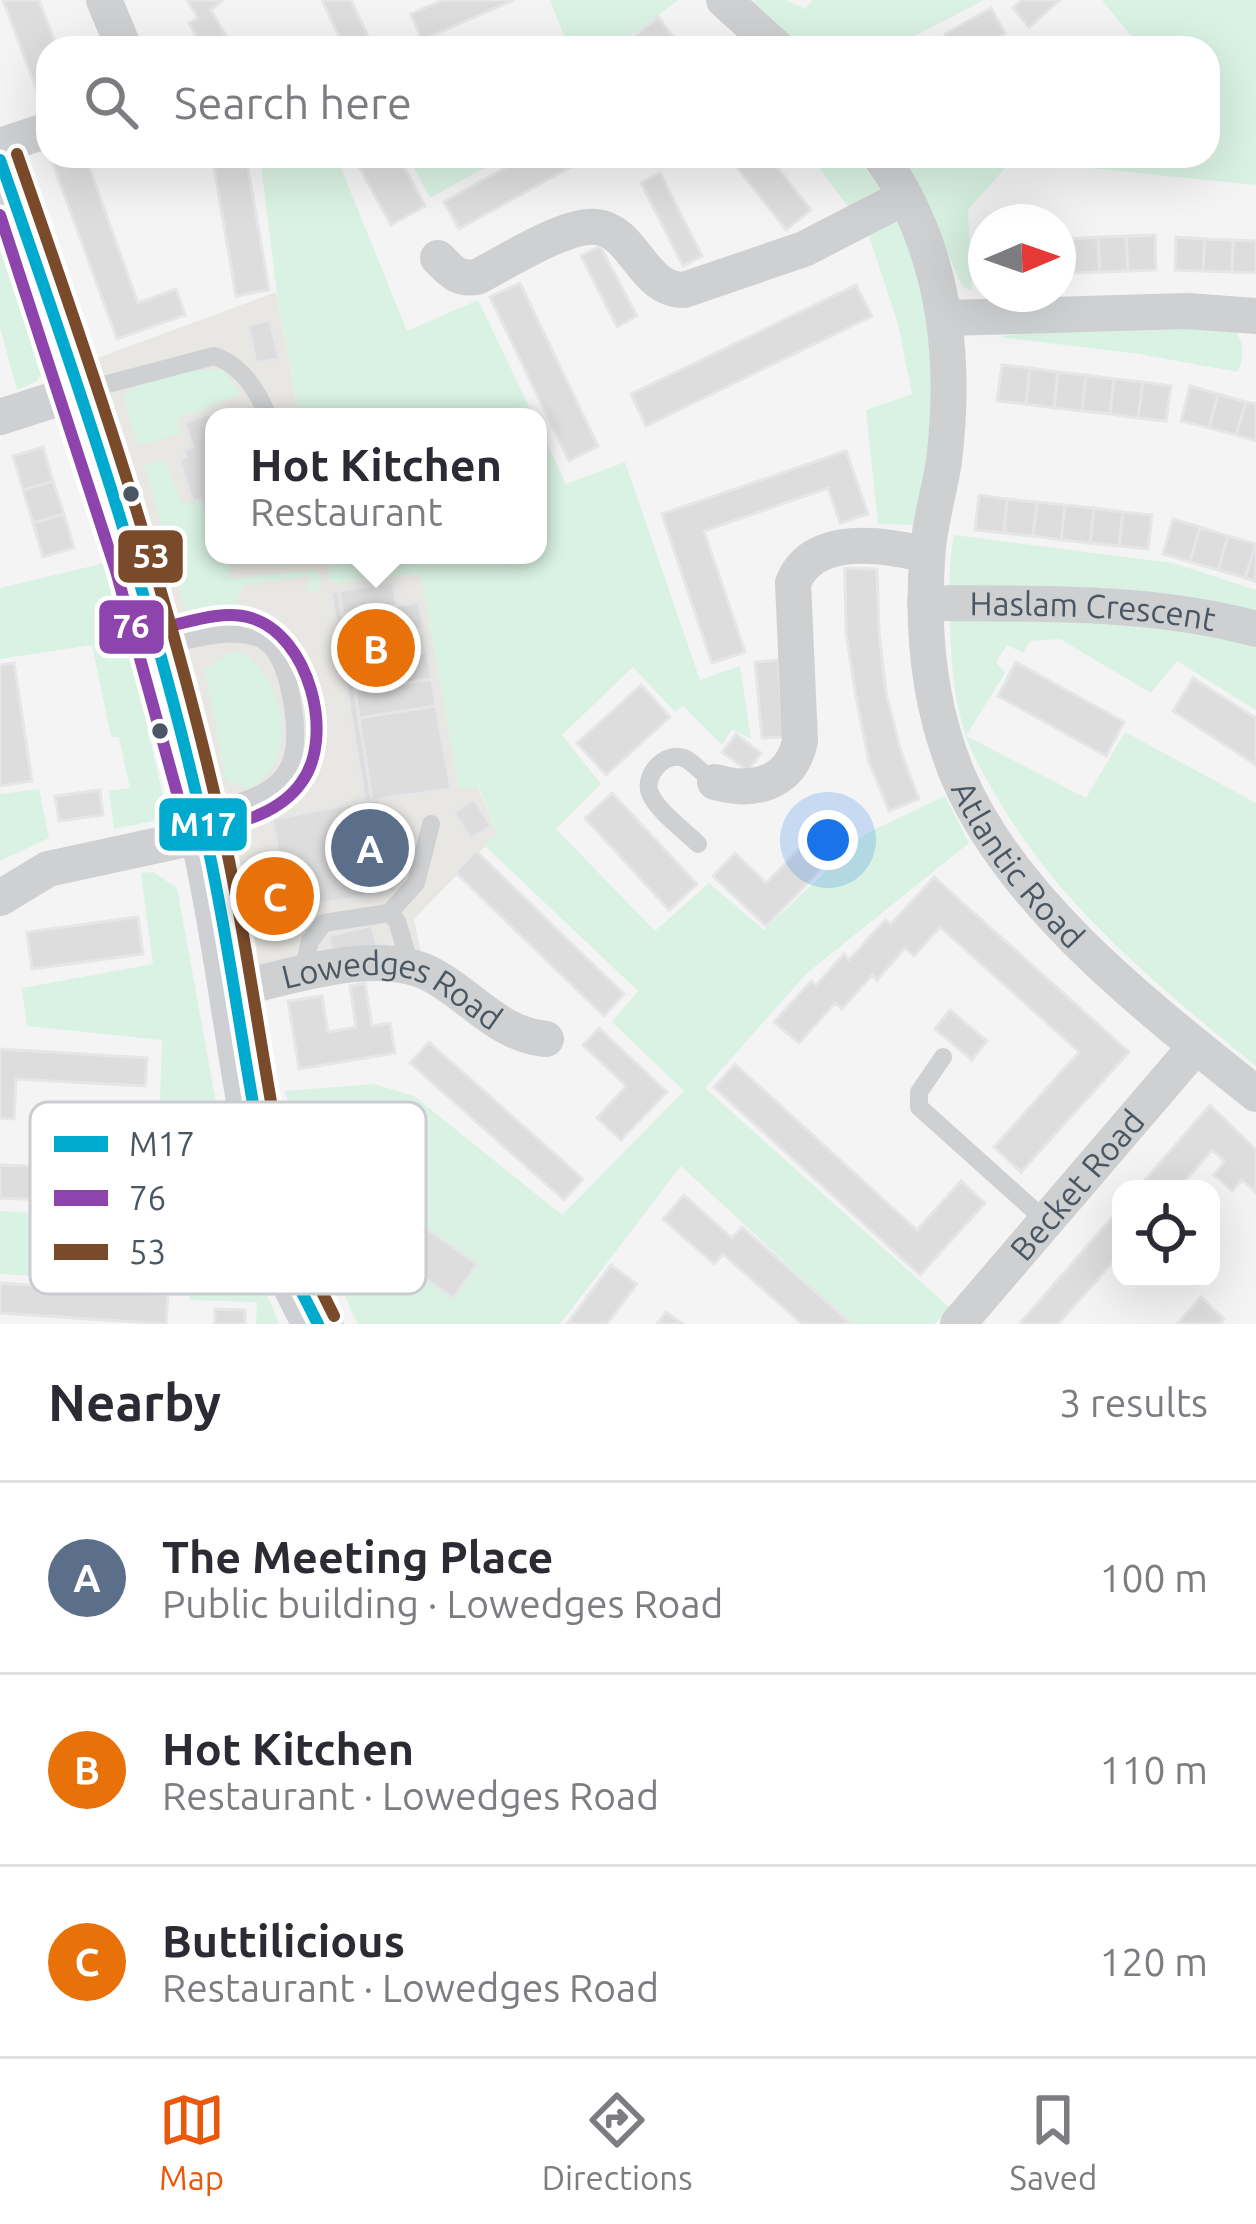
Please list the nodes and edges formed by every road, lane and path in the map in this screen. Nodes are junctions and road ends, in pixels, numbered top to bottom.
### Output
1 (104, 0) edge
2 (724, 0) edge
3 (119, 36) edge
4 (764, 36) edge
5 (36, 134) edge
6 (0, 146) edge
7 (0, 160) edge
8 (887, 168) edge
9 (905, 197) junction
10 (438, 258) dead end
11 (1256, 316) edge
12 (945, 318) junction
13 (81, 392) junction
14 (263, 408) edge
15 (0, 417) edge
16 (927, 555) junction
17 (925, 603) junction
18 (1256, 629) edge
19 (160, 646) junction
20 (715, 782) joint
21 (431, 824) dead end
22 (203, 825) junction
23 (698, 844) dead end
24 (0, 898) edge
25 (389, 913) junction
26 (410, 965) junction
27 (302, 974) junction
28 (233, 989) junction
29 (546, 1040) dead end
30 (1196, 1046) junction
31 (943, 1057) dead end
32 (1256, 1094) edge
33 (254, 1102) edge
34 (1046, 1221) junction
35 (303, 1294) edge
36 (318, 1324) edge
37 (958, 1324) edge

1 - 3 street
2 - 4 street
5 - 6 street
7 - 13 street, Lowedges Road
8 - 9 street, Atlantic Road
9 - 10 street
9 - 12 street, Atlantic Road
11 - 12 street
12 - 16 street, Atlantic Road
13 - 14 lane
13 - 15 street
13 - 19 street, Lowedges Road
16 - 17 street, Atlantic Road
16 - 20 street
17 - 18 street, Haslam Crescent
17 - 30 street, Atlantic Road
19 - 22 street, Lowedges Road
19 - 22 lane
20 - 23 lane
21 - 25 lane
22 - 24 street
22 - 28 street, Lowedges Road
25 - 26 lane
25 - 27 lane
26 - 27 street, Lowedges Road
26 - 29 street, Lowedges Road
27 - 28 street, Lowedges Road
28 - 33 street, Lowedges Road
30 - 32 street, Atlantic Road
30 - 34 street, Becket Road
31 - 34 lane
34 - 37 street, Becket Road
35 - 36 street, Lowedges Road

